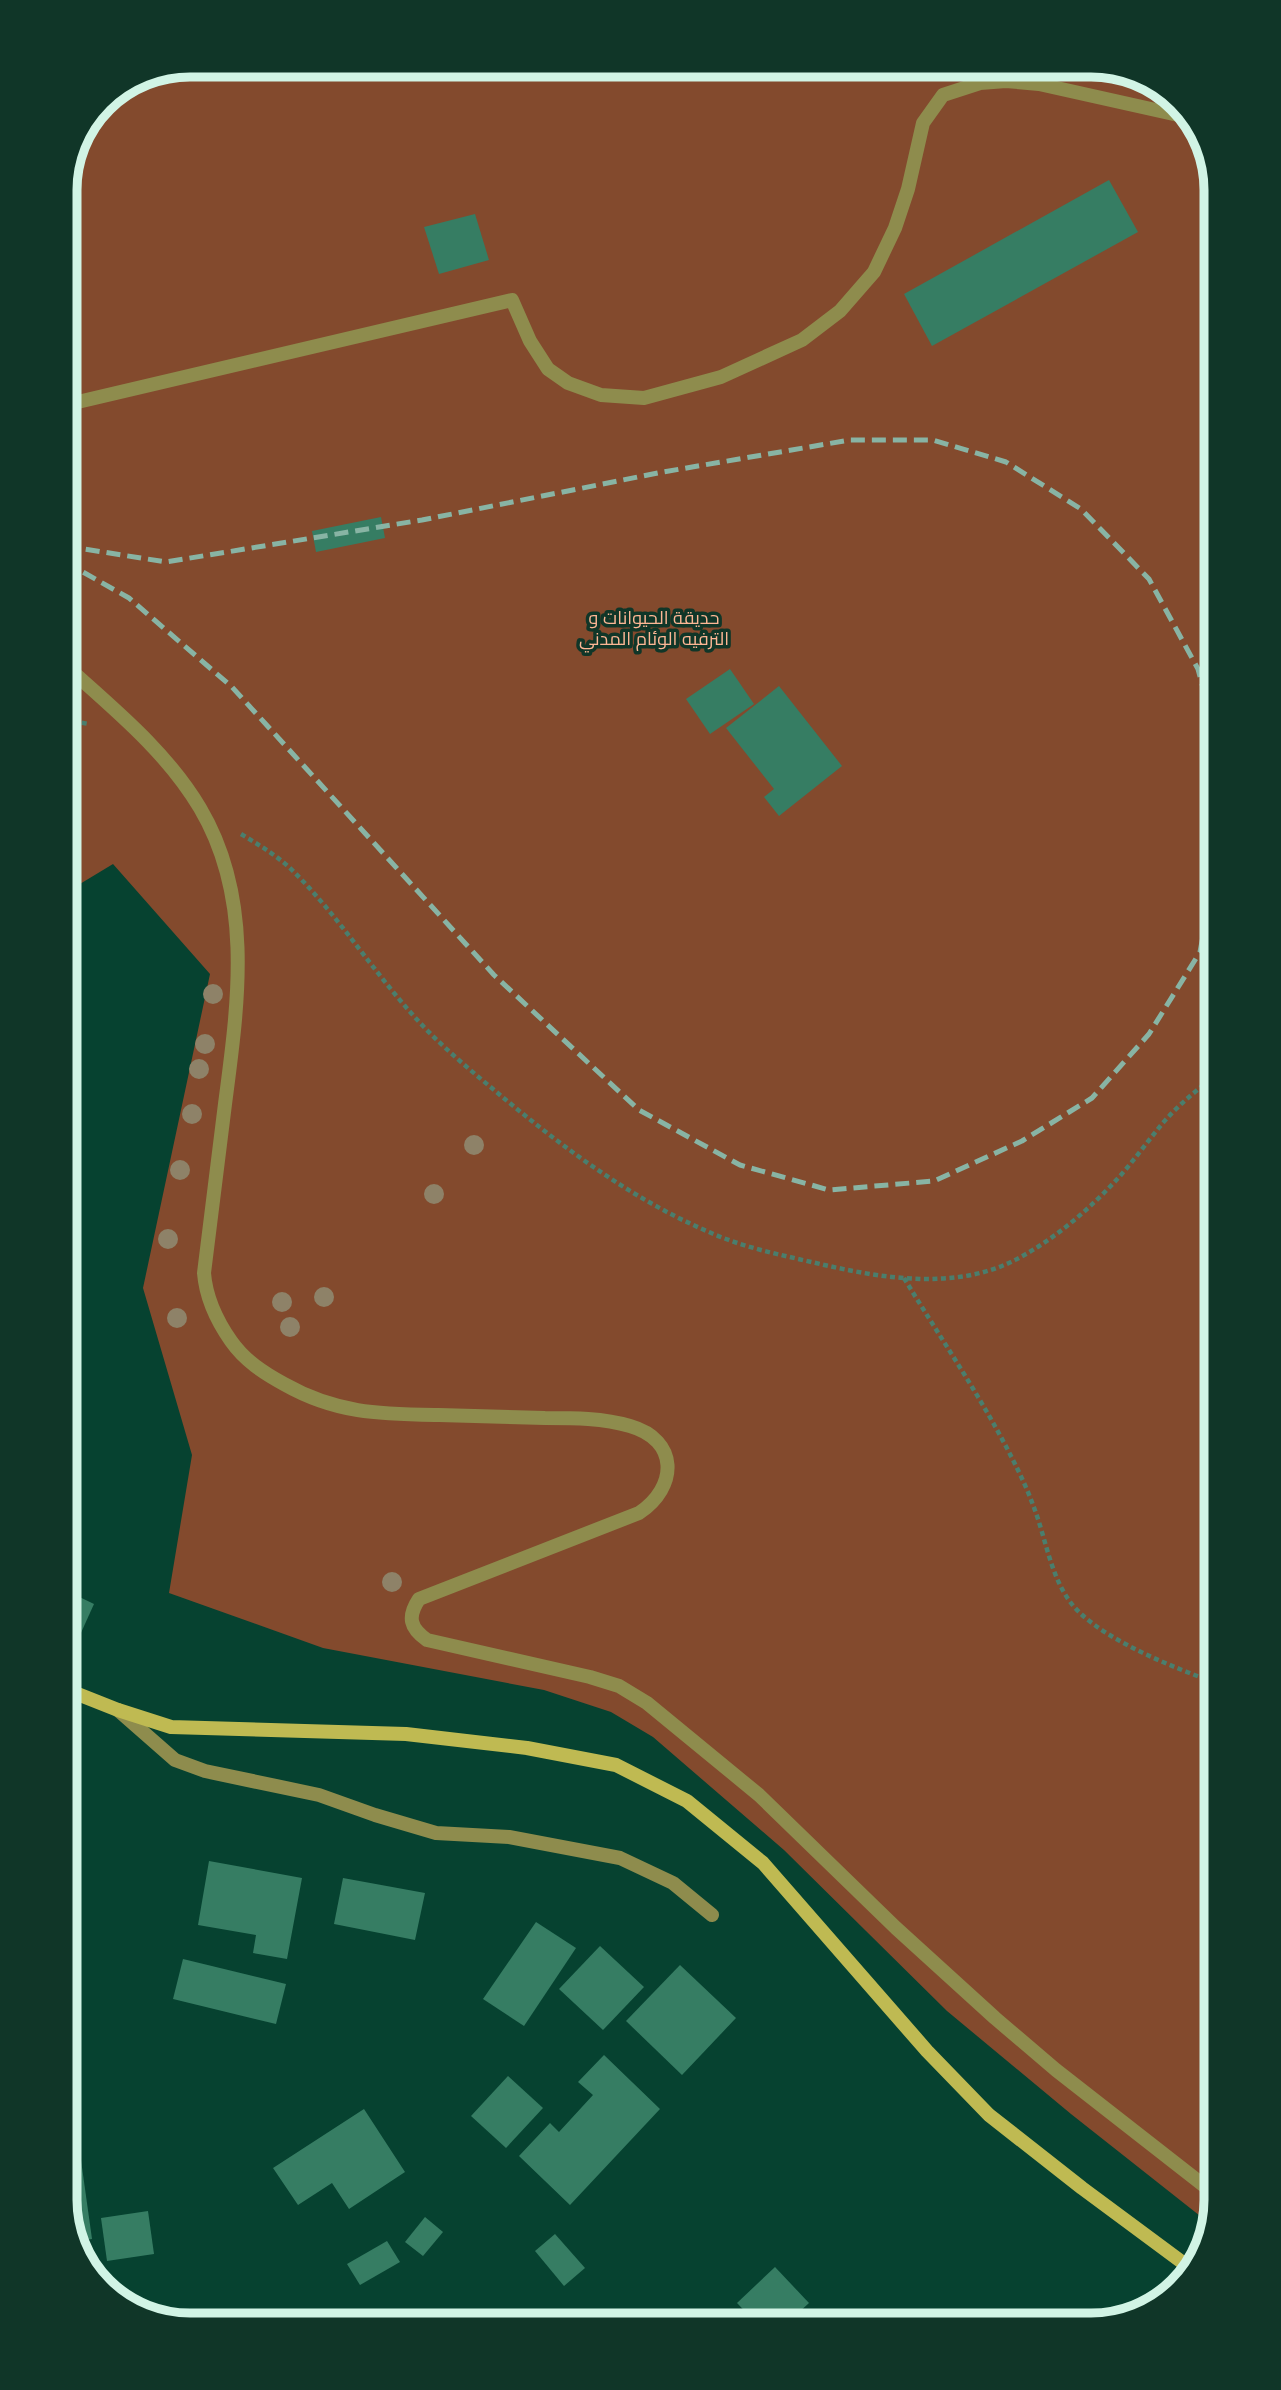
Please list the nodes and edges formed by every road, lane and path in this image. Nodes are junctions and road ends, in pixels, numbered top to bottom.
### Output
1 (1175, 114) edge
2 (77, 402) edge
3 (77, 676) edge
4 (201, 810) junction
5 (1204, 1084) edge
6 (903, 1278) junction
7 (1204, 1679) edge
8 (77, 1694) edge
9 (118, 1710) junction
10 (712, 1915) dead end
11 (1204, 2186) edge
12 (1184, 2264) edge

1 - 2 street
3 - 4 street
4 - 6 path
4 - 11 street
5 - 6 path
6 - 7 path
8 - 9 street
9 - 10 street
9 - 12 street

